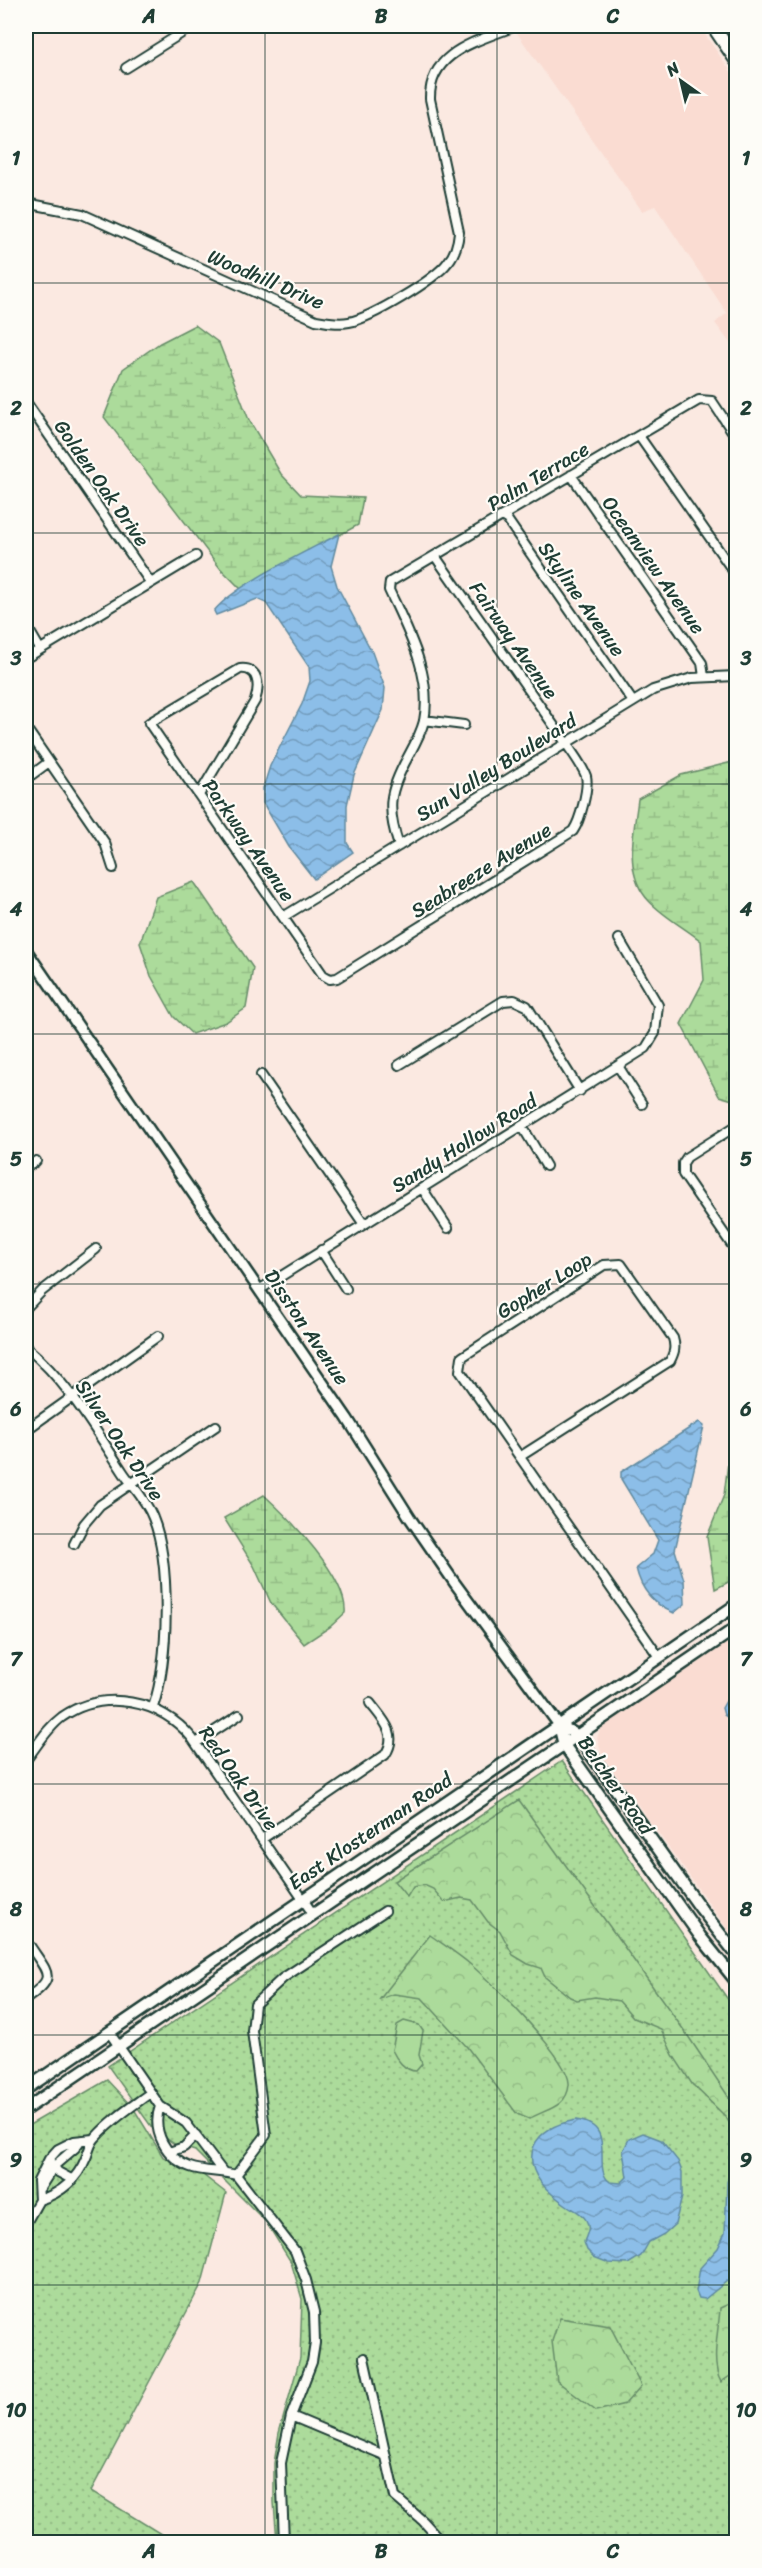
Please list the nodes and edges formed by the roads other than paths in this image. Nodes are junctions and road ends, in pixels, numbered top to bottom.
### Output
1 (194, 26) edge
2 (515, 26) edge
3 (713, 26) edge
4 (736, 60) edge
5 (126, 68) dead end
6 (26, 203) edge
7 (26, 402) edge
8 (639, 436) junction
9 (736, 437) edge
10 (571, 475) junction
11 (504, 515) junction
12 (196, 556) dead end
13 (435, 556) junction
14 (736, 575) edge
15 (150, 582) junction
16 (26, 625) edge
17 (40, 649) junction
18 (26, 658) edge
19 (736, 676) edge
20 (704, 677) junction
21 (633, 702) junction
22 (424, 720) junction
23 (464, 725) dead end
24 (26, 728) edge
25 (566, 743) junction
26 (49, 762) junction
27 (26, 778) edge
28 (199, 795) junction
29 (399, 846) junction
30 (113, 868) dead end
31 (283, 917) junction
32 (620, 939) dead end
33 (26, 950) edge
34 (323, 975) joint
35 (399, 1065) dead end
36 (618, 1066) junction
37 (261, 1075) dead end
38 (580, 1091) junction
39 (642, 1104) dead end
40 (522, 1126) junction
41 (736, 1126) edge
42 (36, 1161) dead end
43 (546, 1166) dead end
44 (26, 1168) edge
45 (422, 1188) junction
46 (363, 1224) junction
47 (448, 1228) dead end
48 (96, 1249) dead end
49 (321, 1250) junction
50 (736, 1251) edge
51 (346, 1289) dead end
52 (259, 1290) junction
53 (26, 1308) edge
54 (159, 1336) dead end
55 (26, 1347) edge
56 (72, 1396) junction
57 (216, 1426) dead end
58 (26, 1430) edge
59 (521, 1456) junction
60 (131, 1484) junction
61 (74, 1544) dead end
62 (736, 1605) edge
63 (736, 1628) edge
64 (659, 1657) junction
65 (370, 1703) dead end
66 (153, 1707) junction
67 (238, 1715) dead end
68 (559, 1725) junction
69 (577, 1735) junction
70 (196, 1743) junction
71 (564, 1745) junction
72 (26, 1760) edge
73 (262, 1839) junction
74 (303, 1899) junction
75 (385, 1911) dead end
76 (313, 1914) junction
77 (30, 1946) dead end
78 (736, 1954) edge
79 (736, 1982) edge
80 (26, 1999) edge
81 (109, 2032) junction
82 (119, 2046) junction
83 (26, 2089) edge
84 (150, 2093) junction
85 (160, 2106) junction
86 (26, 2109) edge
87 (196, 2135) junction
88 (93, 2139) junction
89 (169, 2152) junction
90 (51, 2162) junction
91 (223, 2172) junction
92 (237, 2175) junction
93 (73, 2180) junction
94 (39, 2200) junction
95 (26, 2223) edge
96 (364, 2358) dead end
97 (291, 2416) junction
98 (384, 2455) junction
99 (284, 2542) edge
100 (442, 2542) edge

1 - 5 street
2 - 6 street, Woodhill Drive
3 - 4 highway
7 - 15 street, Golden Oak Drive
8 - 9 street, Palm Terrace
8 - 10 street, Palm Terrace
8 - 14 street
10 - 11 street, Palm Terrace
10 - 20 street, Oceanview Avenue
11 - 13 street, Palm Terrace
11 - 21 street, Skyline Avenue
12 - 15 street
13 - 22 street, Palm Terrace
13 - 25 street, Fairway Avenue
15 - 17 street
16 - 17 street
17 - 18 street
19 - 20 street, Sun Valley Boulevard
20 - 21 street, Sun Valley Boulevard
21 - 25 street, Sun Valley Boulevard
22 - 23 street
22 - 29 street
24 - 26 street
25 - 29 street, Sun Valley Boulevard
25 - 34 street, Seabreeze Avenue
26 - 27 street
26 - 30 street
28 - 28 street, Parkway Avenue
28 - 31 street, Parkway Avenue
29 - 31 street, Sun Valley Boulevard
31 - 34 street, Parkway Avenue
32 - 36 street, Sandy Hollow Road
33 - 52 street, Disston Avenue
35 - 38 street
36 - 38 street, Sandy Hollow Road
36 - 39 street
37 - 46 street
38 - 40 street, Sandy Hollow Road
40 - 43 street
40 - 45 street, Sandy Hollow Road
41 - 50 street
42 - 44 street
45 - 46 street, Sandy Hollow Road
45 - 47 street
46 - 49 street, Sandy Hollow Road
48 - 53 street
49 - 51 street
49 - 52 street, Sandy Hollow Road
52 - 68 street, Disston Avenue
54 - 56 street
55 - 56 street, Silver Oak Drive
56 - 58 street
56 - 60 street, Silver Oak Drive
57 - 60 street
59 - 59 street, Gopher Loop
59 - 64 street, Gopher Loop
60 - 61 street
60 - 66 street, Silver Oak Drive
62 - 64 main road, East Klosterman Road
63 - 69 main road, East Klosterman Road
64 - 68 main road, East Klosterman Road
65 - 73 street
66 - 70 street, Red Oak Drive
66 - 72 street, Red Oak Drive
67 - 70 street
68 - 69 main road, Belcher Road
68 - 71 main road, Belcher Road
68 - 74 main road, East Klosterman Road
69 - 71 main road, East Klosterman Road
69 - 78 main road, Belcher Road
70 - 73 street, Red Oak Drive
71 - 76 main road, East Klosterman Road
71 - 79 main road, Belcher Road
73 - 74 street, Red Oak Drive
74 - 76 street, Red Oak Drive
74 - 81 main road, East Klosterman Road
75 - 92 street
76 - 82 main road, East Klosterman Road
77 - 80 street
81 - 82 street
81 - 83 main road, East Klosterman Road
82 - 84 street
82 - 86 main road, East Klosterman Road
84 - 85 street
84 - 88 street
85 - 87 street
85 - 89 street
87 - 89 street
87 - 91 street
88 - 90 street
88 - 93 street
89 - 91 street
90 - 93 street
90 - 94 street
91 - 92 street
92 - 97 street
93 - 94 street
94 - 95 street
96 - 98 street
97 - 98 street
97 - 99 street
98 - 100 street

